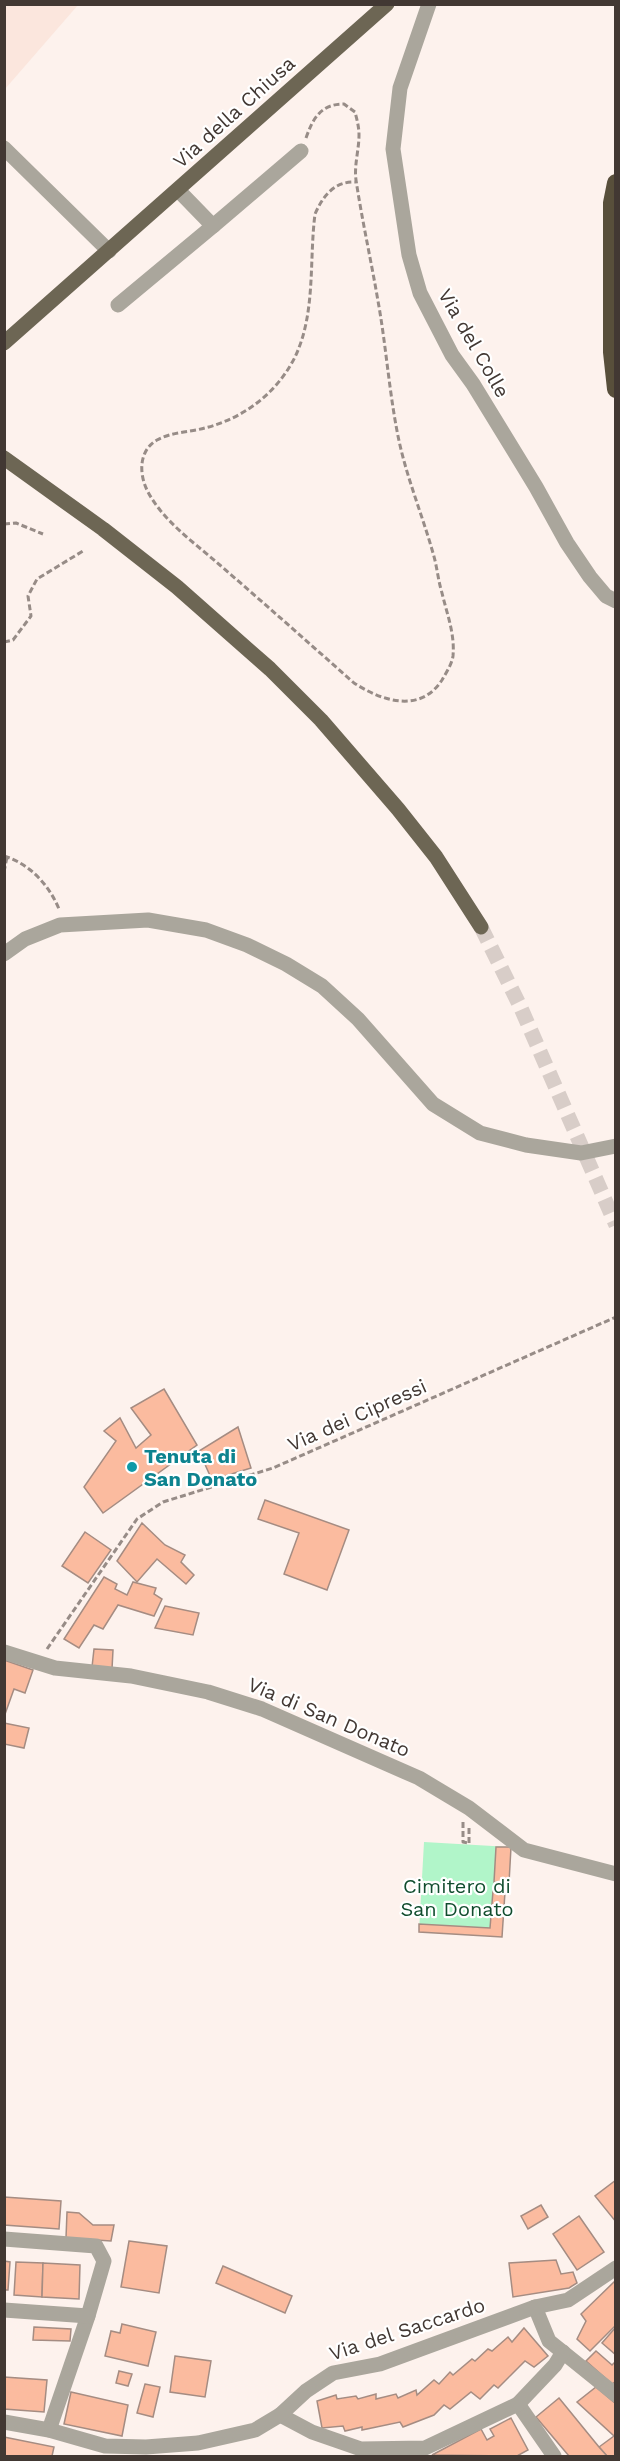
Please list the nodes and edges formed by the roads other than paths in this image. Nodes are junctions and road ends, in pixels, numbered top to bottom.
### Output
1 (387, 4) edge
2 (429, 4) edge
3 (4, 148) edge
4 (301, 151) road end
5 (615, 183) edge
6 (178, 189) junction
7 (213, 226) junction
8 (109, 251) junction
9 (118, 305) dead end
10 (4, 343) edge
11 (615, 388) edge
12 (5, 459) edge
13 (615, 601) edge
14 (481, 927) tunnel mouth
15 (4, 954) edge
16 (615, 1146) edge
17 (4, 1652) edge
18 (615, 1874) edge
19 (4, 2239) edge
20 (615, 2268) edge
21 (535, 2307) junction
22 (4, 2310) edge
23 (88, 2316) junction
24 (562, 2352) junction
25 (615, 2395) edge
26 (518, 2404) junction
27 (280, 2415) junction
28 (4, 2422) edge
29 (49, 2430) junction
30 (426, 2452) edge
31 (371, 2453) edge
32 (554, 2457) edge

1 - 6 main road, Via della Chiusa
2 - 13 street, Via del Colle
3 - 8 street
4 - 7 street
5 - 11 highway
6 - 7 street
6 - 8 main road, Via della Chiusa
7 - 9 street
8 - 10 main road, Via della Chiusa
12 - 14 main road
15 - 16 street
17 - 18 street, Via di San Donato
19 - 23 street
20 - 21 street, Via del Saccardo
21 - 24 street
21 - 27 street, Via del Saccardo
22 - 23 street
23 - 29 street
24 - 25 street
24 - 26 street
26 - 30 street
26 - 32 street
27 - 29 street, Via del Saccardo
27 - 31 street
28 - 29 street, Via del Saccardo
30 - 31 street

